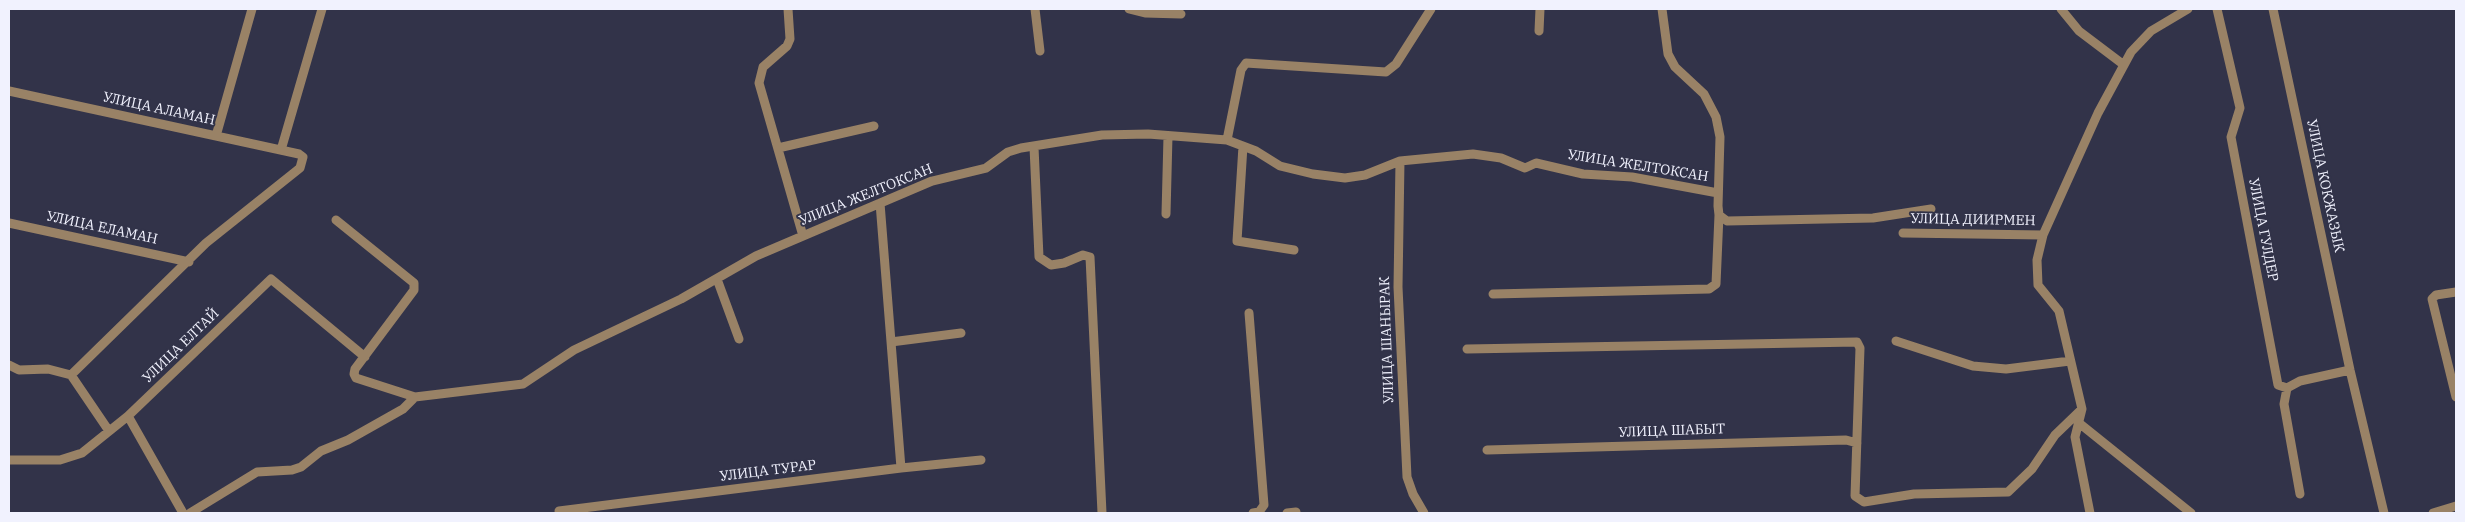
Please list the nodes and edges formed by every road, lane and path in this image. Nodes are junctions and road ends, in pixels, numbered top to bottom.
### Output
1 (252, 9) edge
2 (322, 9) edge
3 (788, 9) edge
4 (1035, 9) edge
5 (1129, 9) edge
6 (1431, 9) edge
7 (1540, 9) edge
8 (1662, 9) edge
9 (2061, 9) edge
10 (2188, 9) edge
11 (2217, 9) edge
12 (2273, 9) edge
13 (1181, 14) dead end
14 (1539, 31) dead end
15 (1040, 51) dead end
16 (2124, 65) junction
17 (9, 91) edge
18 (874, 126) dead end
19 (216, 136) junction
20 (1168, 136) junction
21 (1227, 140) junction
22 (1243, 146) junction
23 (1034, 147) junction
24 (778, 148) junction
25 (281, 150) junction
26 (1400, 161) junction
27 (1718, 193) junction
28 (880, 203) junction
29 (1930, 209) dead end
30 (1166, 214) dead end
31 (1720, 215) junction
32 (336, 220) dead end
33 (9, 223) edge
34 (1903, 233) dead end
35 (2043, 235) junction
36 (803, 236) junction
37 (1294, 250) dead end
38 (189, 262) junction
39 (717, 279) junction
40 (2456, 292) edge
41 (1493, 294) dead end
42 (1249, 312) dead end
43 (961, 333) dead end
44 (739, 339) dead end
45 (1896, 341) dead end
46 (891, 342) junction
47 (1467, 349) dead end
48 (365, 356) junction
49 (2070, 361) junction
50 (9, 365) edge
51 (2350, 370) junction
52 (71, 375) junction
53 (2287, 388) junction
54 (415, 397) junction
55 (2456, 397) edge
56 (2082, 409) junction
57 (128, 416) junction
58 (2079, 422) junction
59 (109, 431) junction
60 (1857, 443) junction
61 (1487, 450) dead end
62 (9, 460) edge
63 (980, 460) dead end
64 (901, 468) junction
65 (2300, 494) dead end
66 (2456, 506) edge
67 (558, 511) dead end
68 (183, 513) edge
69 (190, 513) edge
70 (1102, 513) edge
71 (1259, 513) edge
72 (1424, 513) edge
73 (2090, 513) edge
74 (2191, 513) edge
75 (2384, 513) edge
76 (2433, 513) edge

1 - 19 street
2 - 25 street
3 - 24 street
4 - 15 street
5 - 13 street
6 - 21 street
7 - 14 street
8 - 27 street
9 - 16 street
10 - 16 street
11 - 53 street, УЛИЦА ГУЛДЕР
12 - 51 street, УЛИЦА КОКЖАЗЫК
16 - 35 street
17 - 19 street, УЛИЦА АЛАМАН
18 - 24 street
19 - 25 street, УЛИЦА АЛАМАН
20 - 21 street, УЛИЦА ЖЕЛТОКСАН
20 - 23 street, УЛИЦА ЖЕЛТОКСАН
20 - 30 street
21 - 22 street, УЛИЦА ЖЕЛТОКСАН
22 - 26 street, УЛИЦА ЖЕЛТОКСАН
22 - 37 street
23 - 28 street, УЛИЦА ЖЕЛТОКСАН
23 - 70 street
24 - 36 street
25 - 38 street, УЛИЦА АЛАМАН
26 - 27 street, УЛИЦА ЖЕЛТОКСАН
26 - 72 street, УЛИЦА ШАНЫРАК
27 - 31 street
28 - 36 street, УЛИЦА ЖЕЛТОКСАН
28 - 46 street
29 - 31 street
31 - 41 street
32 - 48 street
33 - 38 street, УЛИЦА ЕЛАМАН
34 - 35 street, УЛИЦА ДИИРМЕН
35 - 49 street
36 - 39 street, УЛИЦА ЖЕЛТОКСАН
38 - 52 street
39 - 44 street
39 - 54 street, УЛИЦА ЖЕЛТОКСАН
40 - 55 street
42 - 71 street
43 - 46 street
45 - 49 street
46 - 64 street
47 - 60 street
48 - 54 street
48 - 57 street, УЛИЦА ЕЛТАЙ
49 - 56 street
50 - 52 street
51 - 53 street
51 - 75 street, УЛИЦА КОКЖАЗЫК
52 - 59 street
53 - 65 street
54 - 69 street
56 - 58 street
56 - 60 street
57 - 59 street, УЛИЦА ЕЛТАЙ
57 - 68 street
58 - 73 street
58 - 74 street
59 - 62 street, УЛИЦА ЕЛТАЙ
60 - 61 street, УЛИЦА ШАБЫТ
63 - 64 street, УЛИЦА ТУРАР
64 - 67 street, УЛИЦА ТУРАР
66 - 76 street

